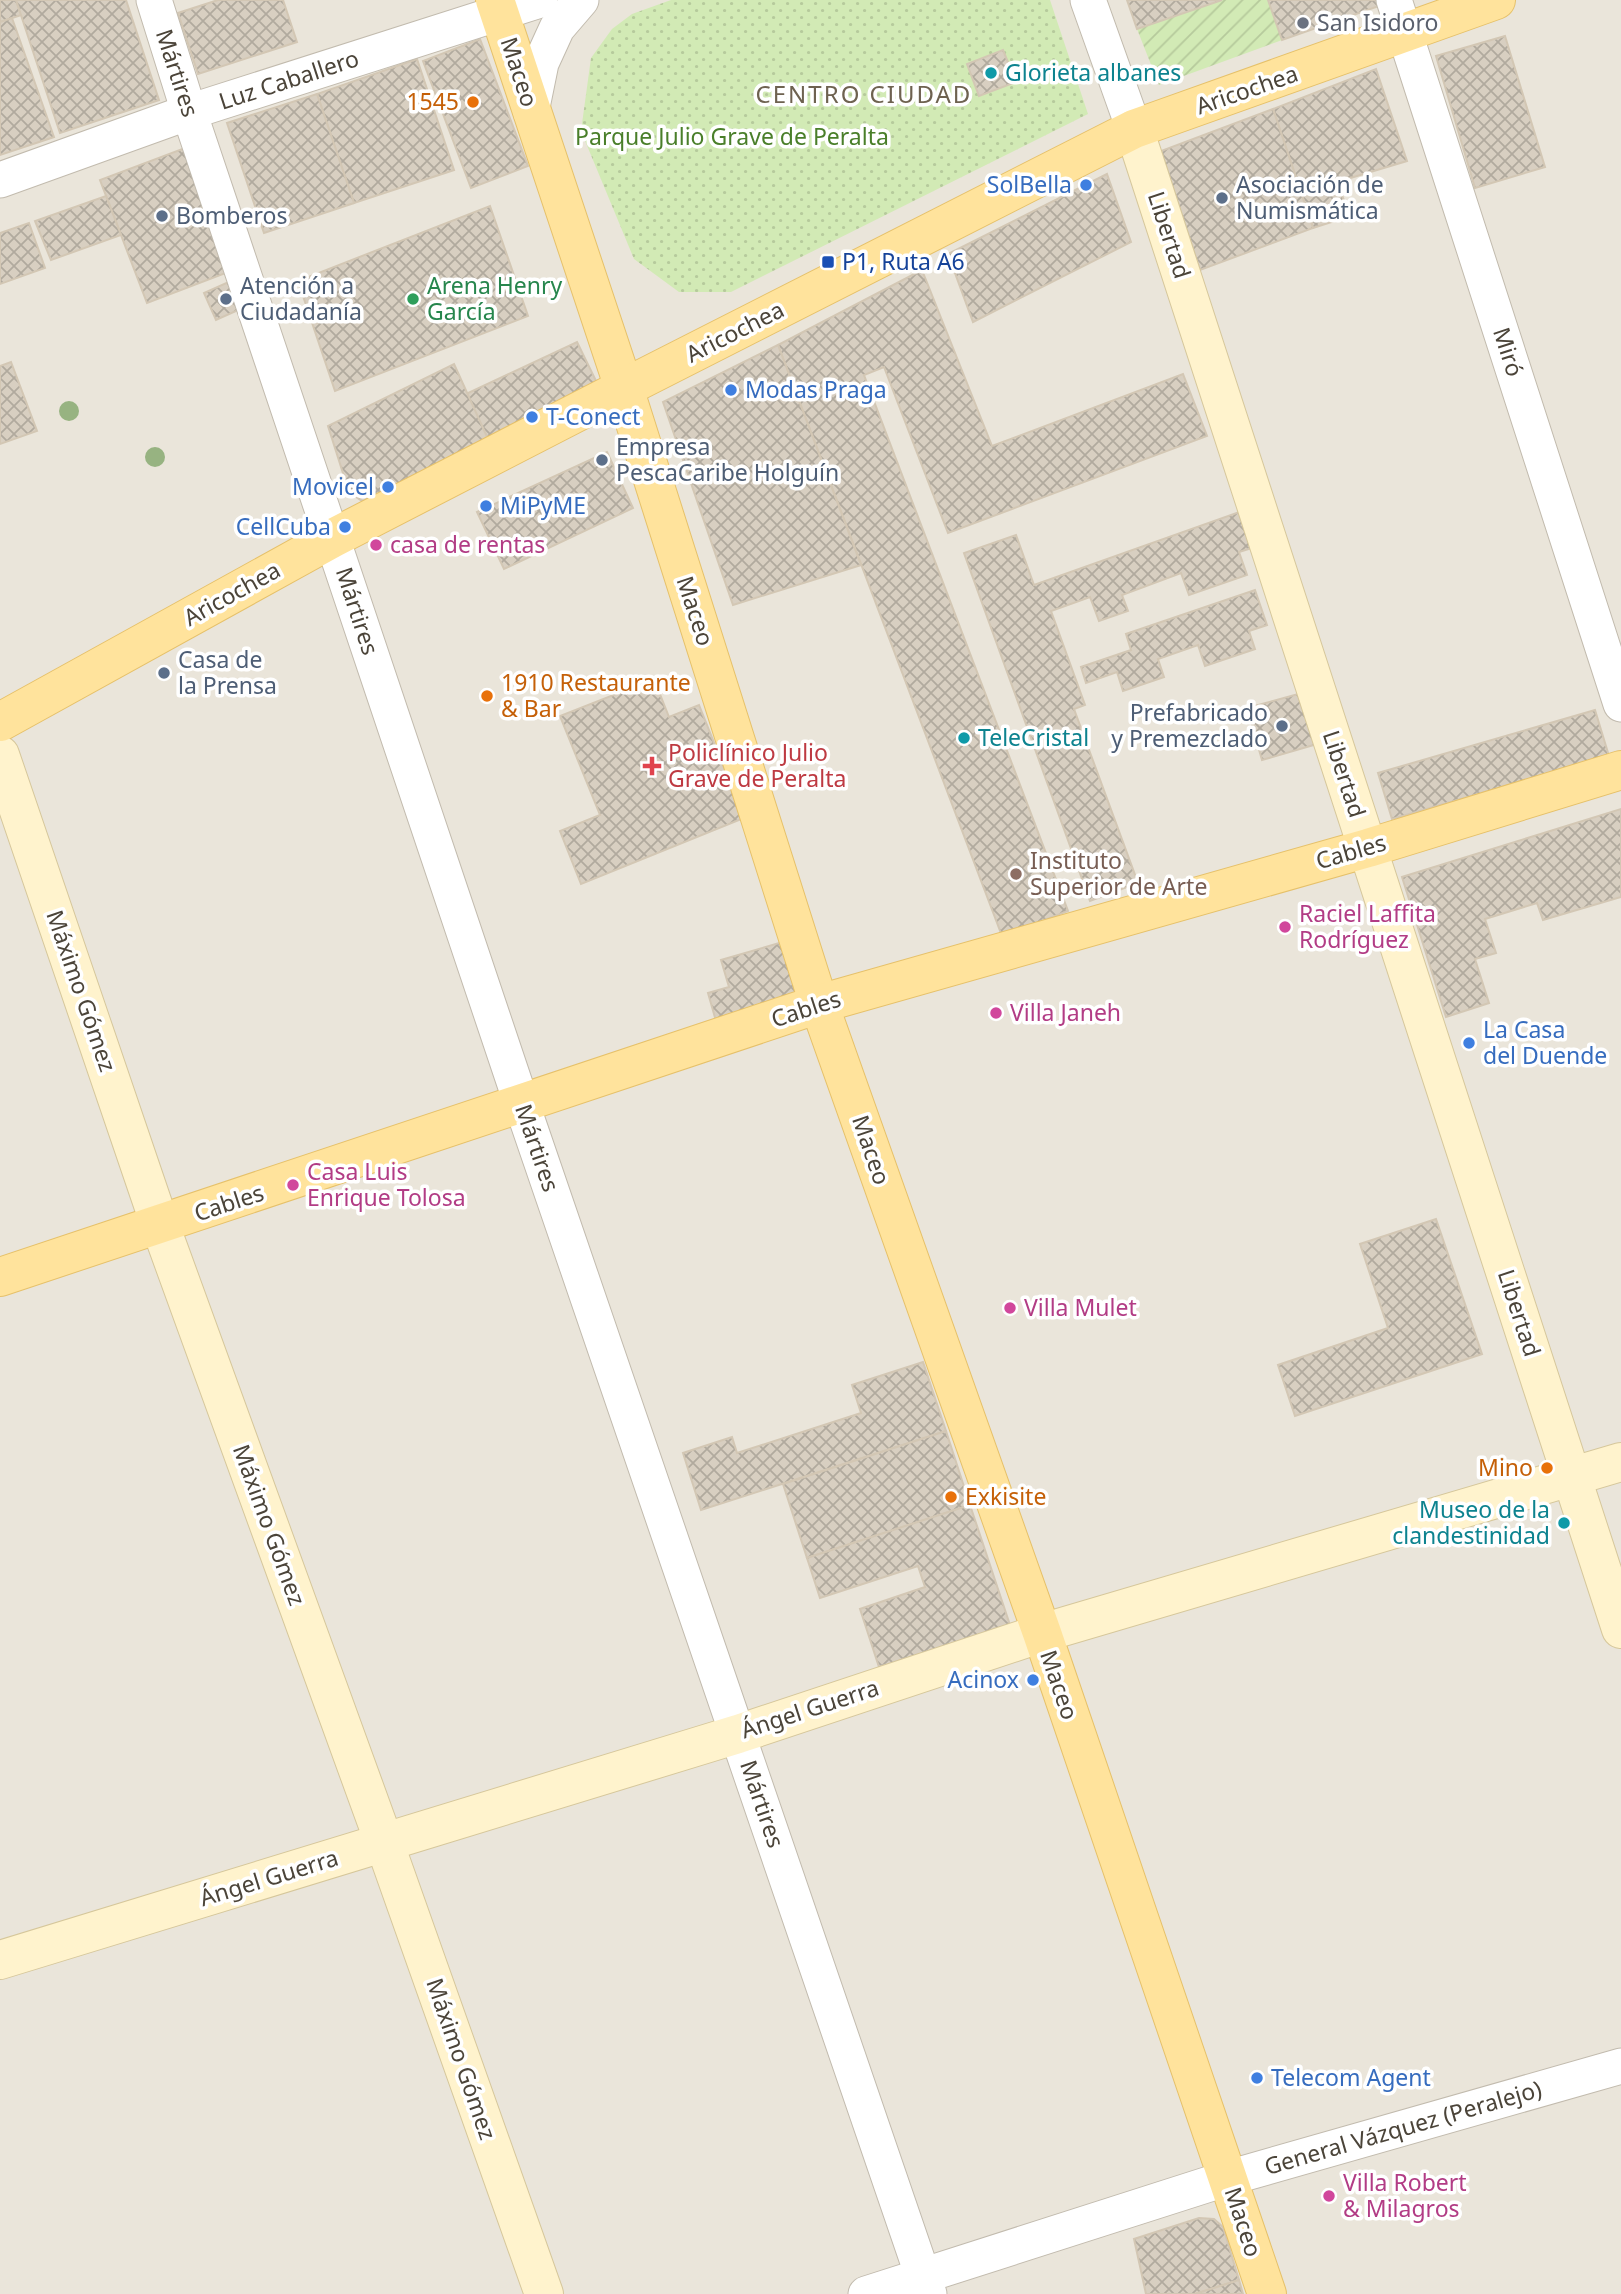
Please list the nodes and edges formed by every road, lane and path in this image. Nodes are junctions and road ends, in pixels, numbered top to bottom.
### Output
1 (154, 0) edge
2 (540, 0) edge
3 (580, 0) edge
4 (1088, 0) edge
5 (1496, 0) edge
6 (497, 7) edge
7 (1400, 17) edge
8 (189, 112) junction
9 (531, 112) junction
10 (1134, 129) junction
11 (0, 180) edge
12 (624, 388) junction
13 (333, 538) junction
14 (1621, 705) edge
15 (0, 722) edge
16 (0, 755) edge
17 (1621, 770) edge
18 (1368, 848) junction
19 (819, 1004) junction
20 (522, 1105) junction
21 (160, 1226) junction
22 (0, 1277) edge
23 (1621, 1462) edge
24 (1572, 1477) junction
25 (1621, 1629) edge
26 (1042, 1633) junction
27 (738, 1734) junction
28 (384, 1842) junction
29 (0, 1960) edge
30 (1621, 2066) edge
31 (1228, 2178) junction
32 (926, 2285) edge
33 (544, 2294) edge
34 (866, 2294) edge
35 (1267, 2294) edge

1 - 8 street, Mártires
2 - 6 street, Luz Caballero
3 - 9 street
4 - 10 street, Libertad
5 - 7 main road, Aricochea
6 - 8 street, Luz Caballero
6 - 9 main road, Maceo
7 - 10 main road, Aricochea
7 - 14 street, Miró
8 - 11 street, Luz Caballero
8 - 13 street, Mártires
9 - 12 main road, Maceo
10 - 12 main road, Aricochea
10 - 18 street, Libertad
12 - 13 main road, Aricochea
12 - 19 main road, Maceo
13 - 15 main road, Aricochea
13 - 20 street, Mártires
16 - 21 street, Máximo Gómez
17 - 18 main road, Cables
18 - 19 main road, Cables
18 - 24 street, Libertad
19 - 20 main road, Cables
19 - 26 main road, Maceo
20 - 21 main road, Cables
20 - 27 street, Mártires
21 - 22 main road, Cables
21 - 28 street, Máximo Gómez
23 - 24 street, Ángel Guerra
24 - 25 street, Libertad
24 - 26 street, Ángel Guerra
26 - 27 street, Ángel Guerra
26 - 31 main road, Maceo
27 - 28 street, Ángel Guerra
27 - 32 street, Mártires
28 - 29 street, Ángel Guerra
28 - 33 street, Máximo Gómez
30 - 31 street, General Vázquez (Peralejo)
31 - 32 street, General Vázquez (Peralejo)
31 - 35 main road, Maceo
32 - 34 street, General Vázquez (Peralejo)

